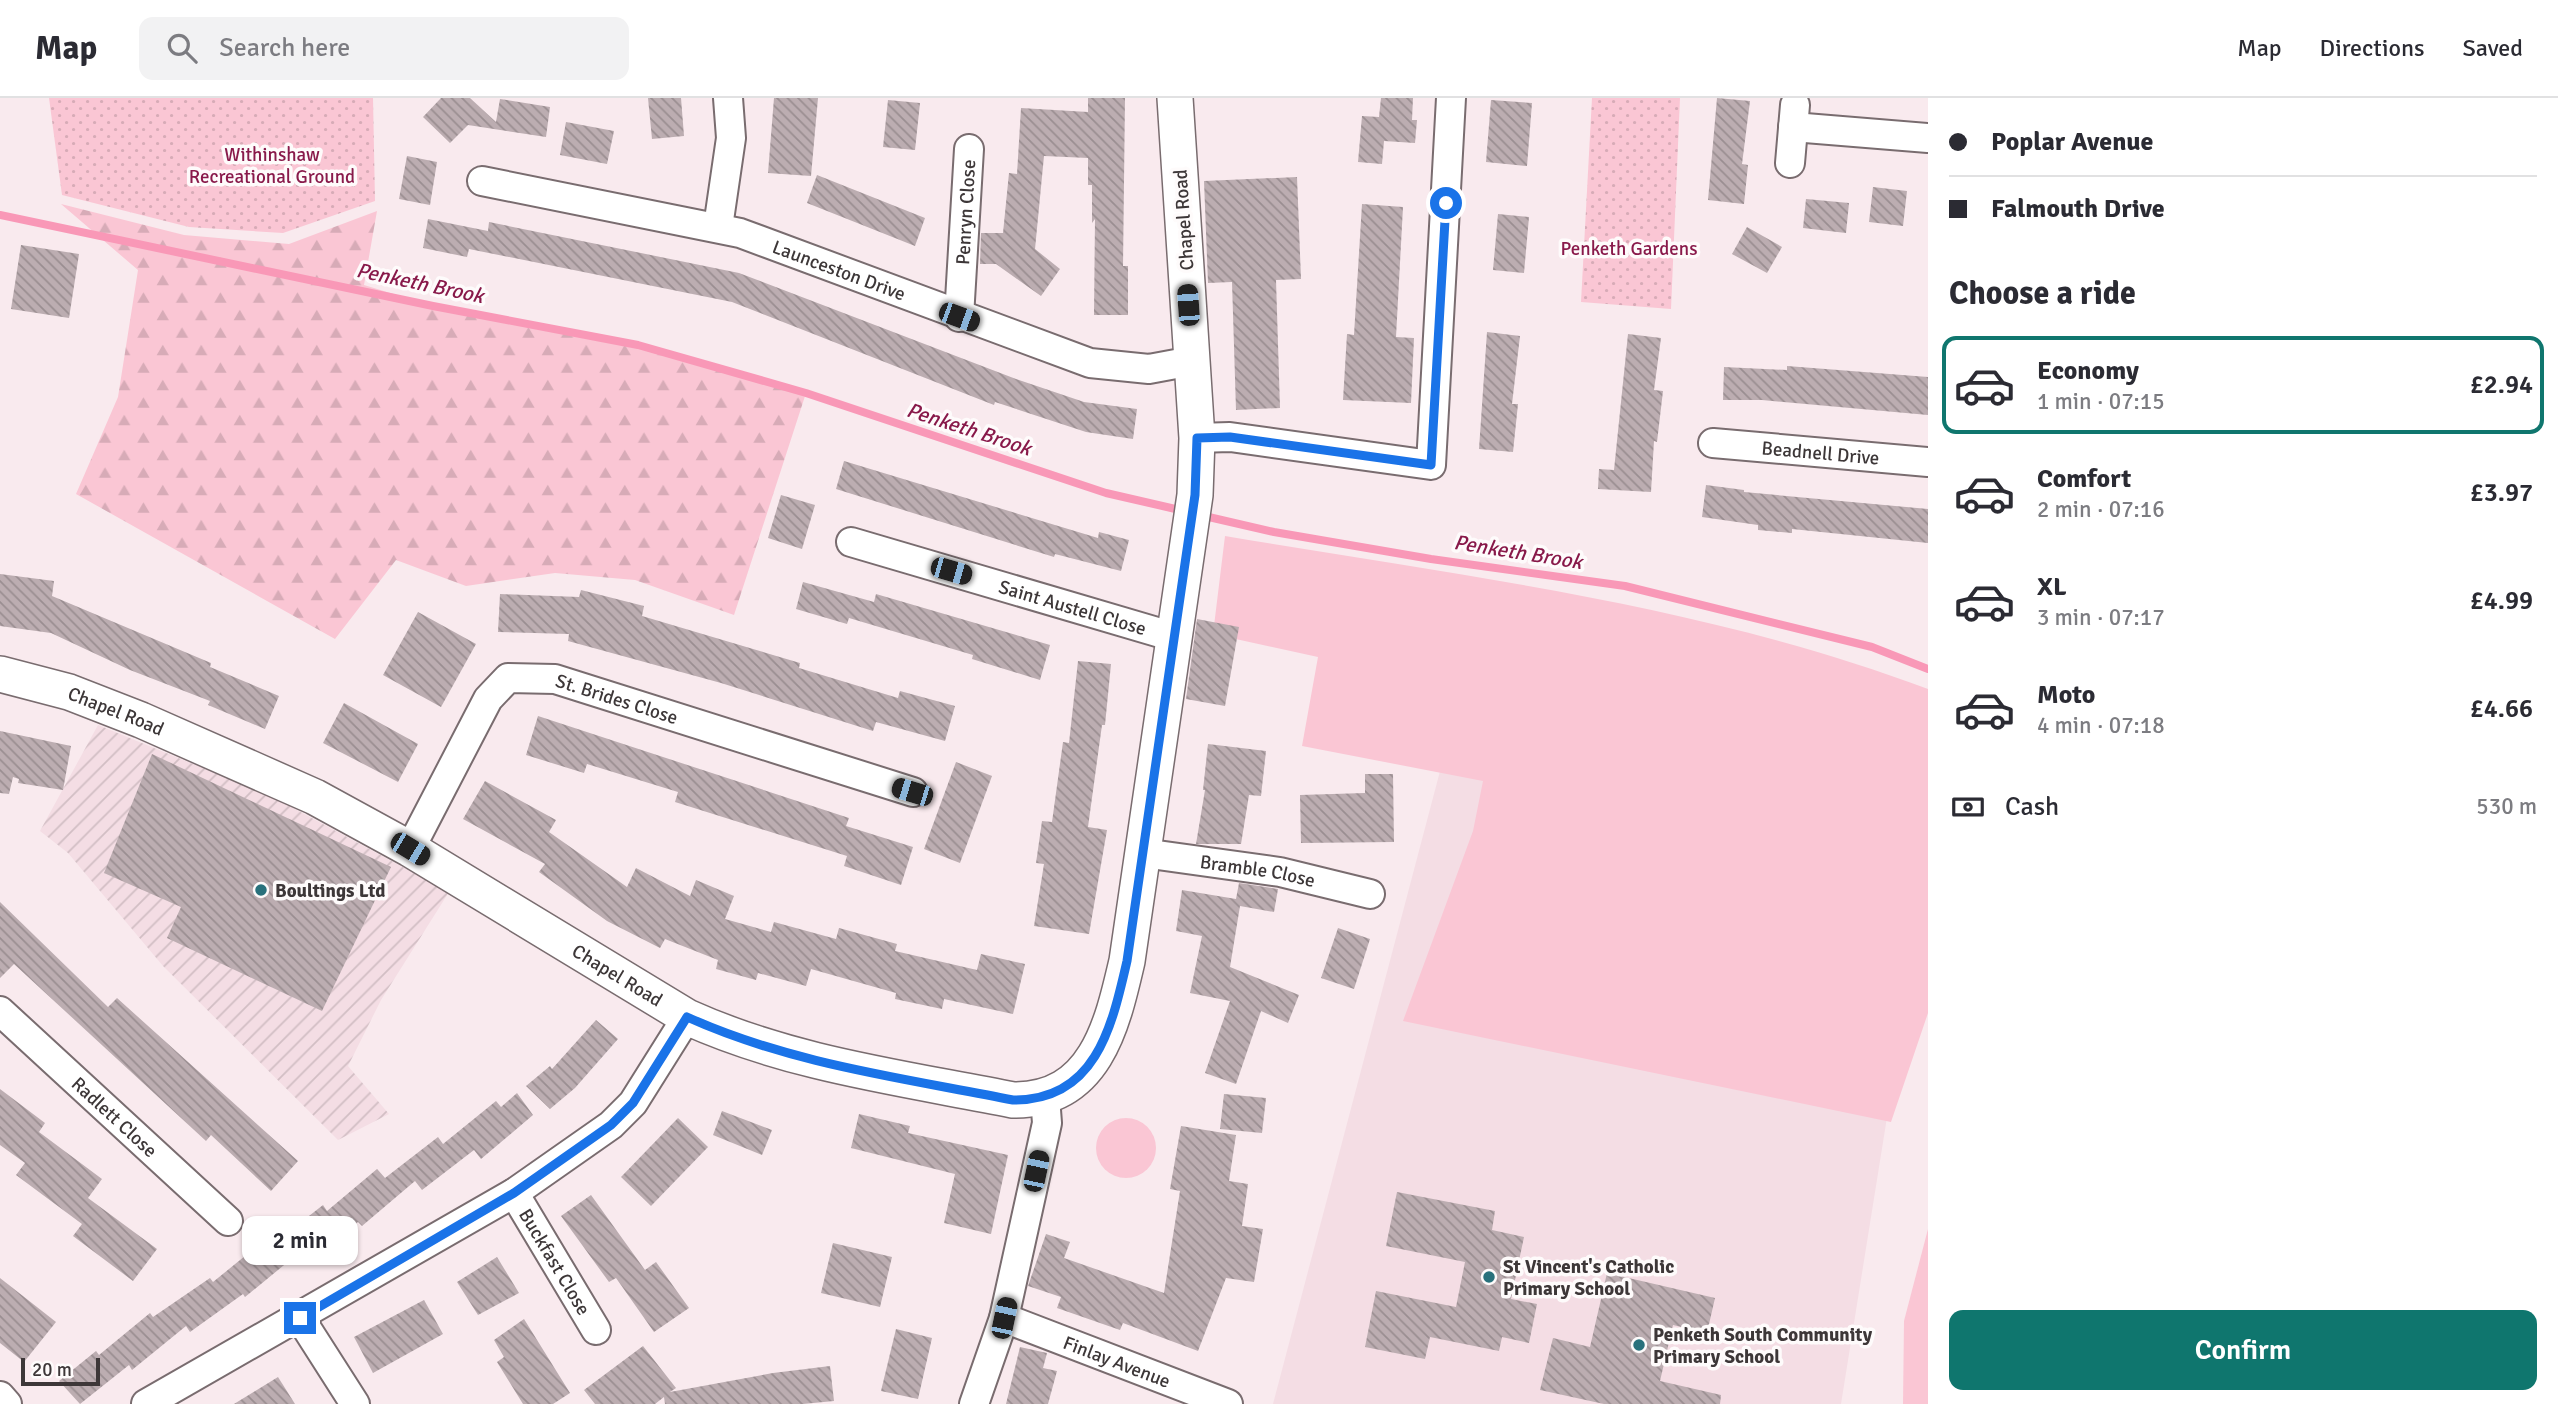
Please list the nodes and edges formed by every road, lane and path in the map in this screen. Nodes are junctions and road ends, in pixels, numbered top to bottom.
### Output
1 (728, 98) edge
2 (1175, 98) edge
3 (1451, 98) edge
4 (1928, 138) edge
5 (969, 149) dead end
6 (1790, 163) dead end
7 (482, 181) dead end
8 (719, 227) junction
9 (959, 317) junction
10 (1192, 361) junction
11 (1197, 438) junction
12 (1713, 443) dead end
13 (1928, 462) edge
14 (851, 541) dead end
15 (1174, 637) junction
16 (0, 674) edge
17 (912, 792) dead end
18 (410, 849) junction
19 (1143, 853) junction
20 (1370, 894) dead end
21 (0, 1011) edge
22 (687, 1017) junction
23 (1045, 1097) junction
24 (514, 1193) junction
25 (228, 1221) dead end
26 (300, 1318) junction
27 (1004, 1318) junction
28 (596, 1330) dead end
29 (146, 1404) edge
30 (355, 1404) edge
31 (974, 1404) edge
32 (1228, 1404) edge

1 - 8 street
2 - 10 street, Chapel Road
3 - 11 street
4 - 6 street
5 - 9 street, Penryn Close
7 - 8 street, Launceston Drive
8 - 9 street, Launceston Drive
9 - 10 street, Launceston Drive
10 - 11 street, Chapel Road
11 - 15 street, Chapel Road
12 - 13 street, Beadnell Drive
14 - 15 street, Saint Austell Close
15 - 19 street, Chapel Road
16 - 18 street, Chapel Road
17 - 18 street, St. Brides Close
18 - 22 street, Chapel Road
19 - 20 street, Bramble Close
19 - 23 street, Chapel Road
21 - 25 street, Radlett Close
22 - 23 street, Chapel Road
22 - 24 street
23 - 27 street
24 - 26 street
24 - 28 street, Buckfast Close
26 - 29 street
26 - 30 street
27 - 31 street
27 - 32 street, Finlay Avenue

